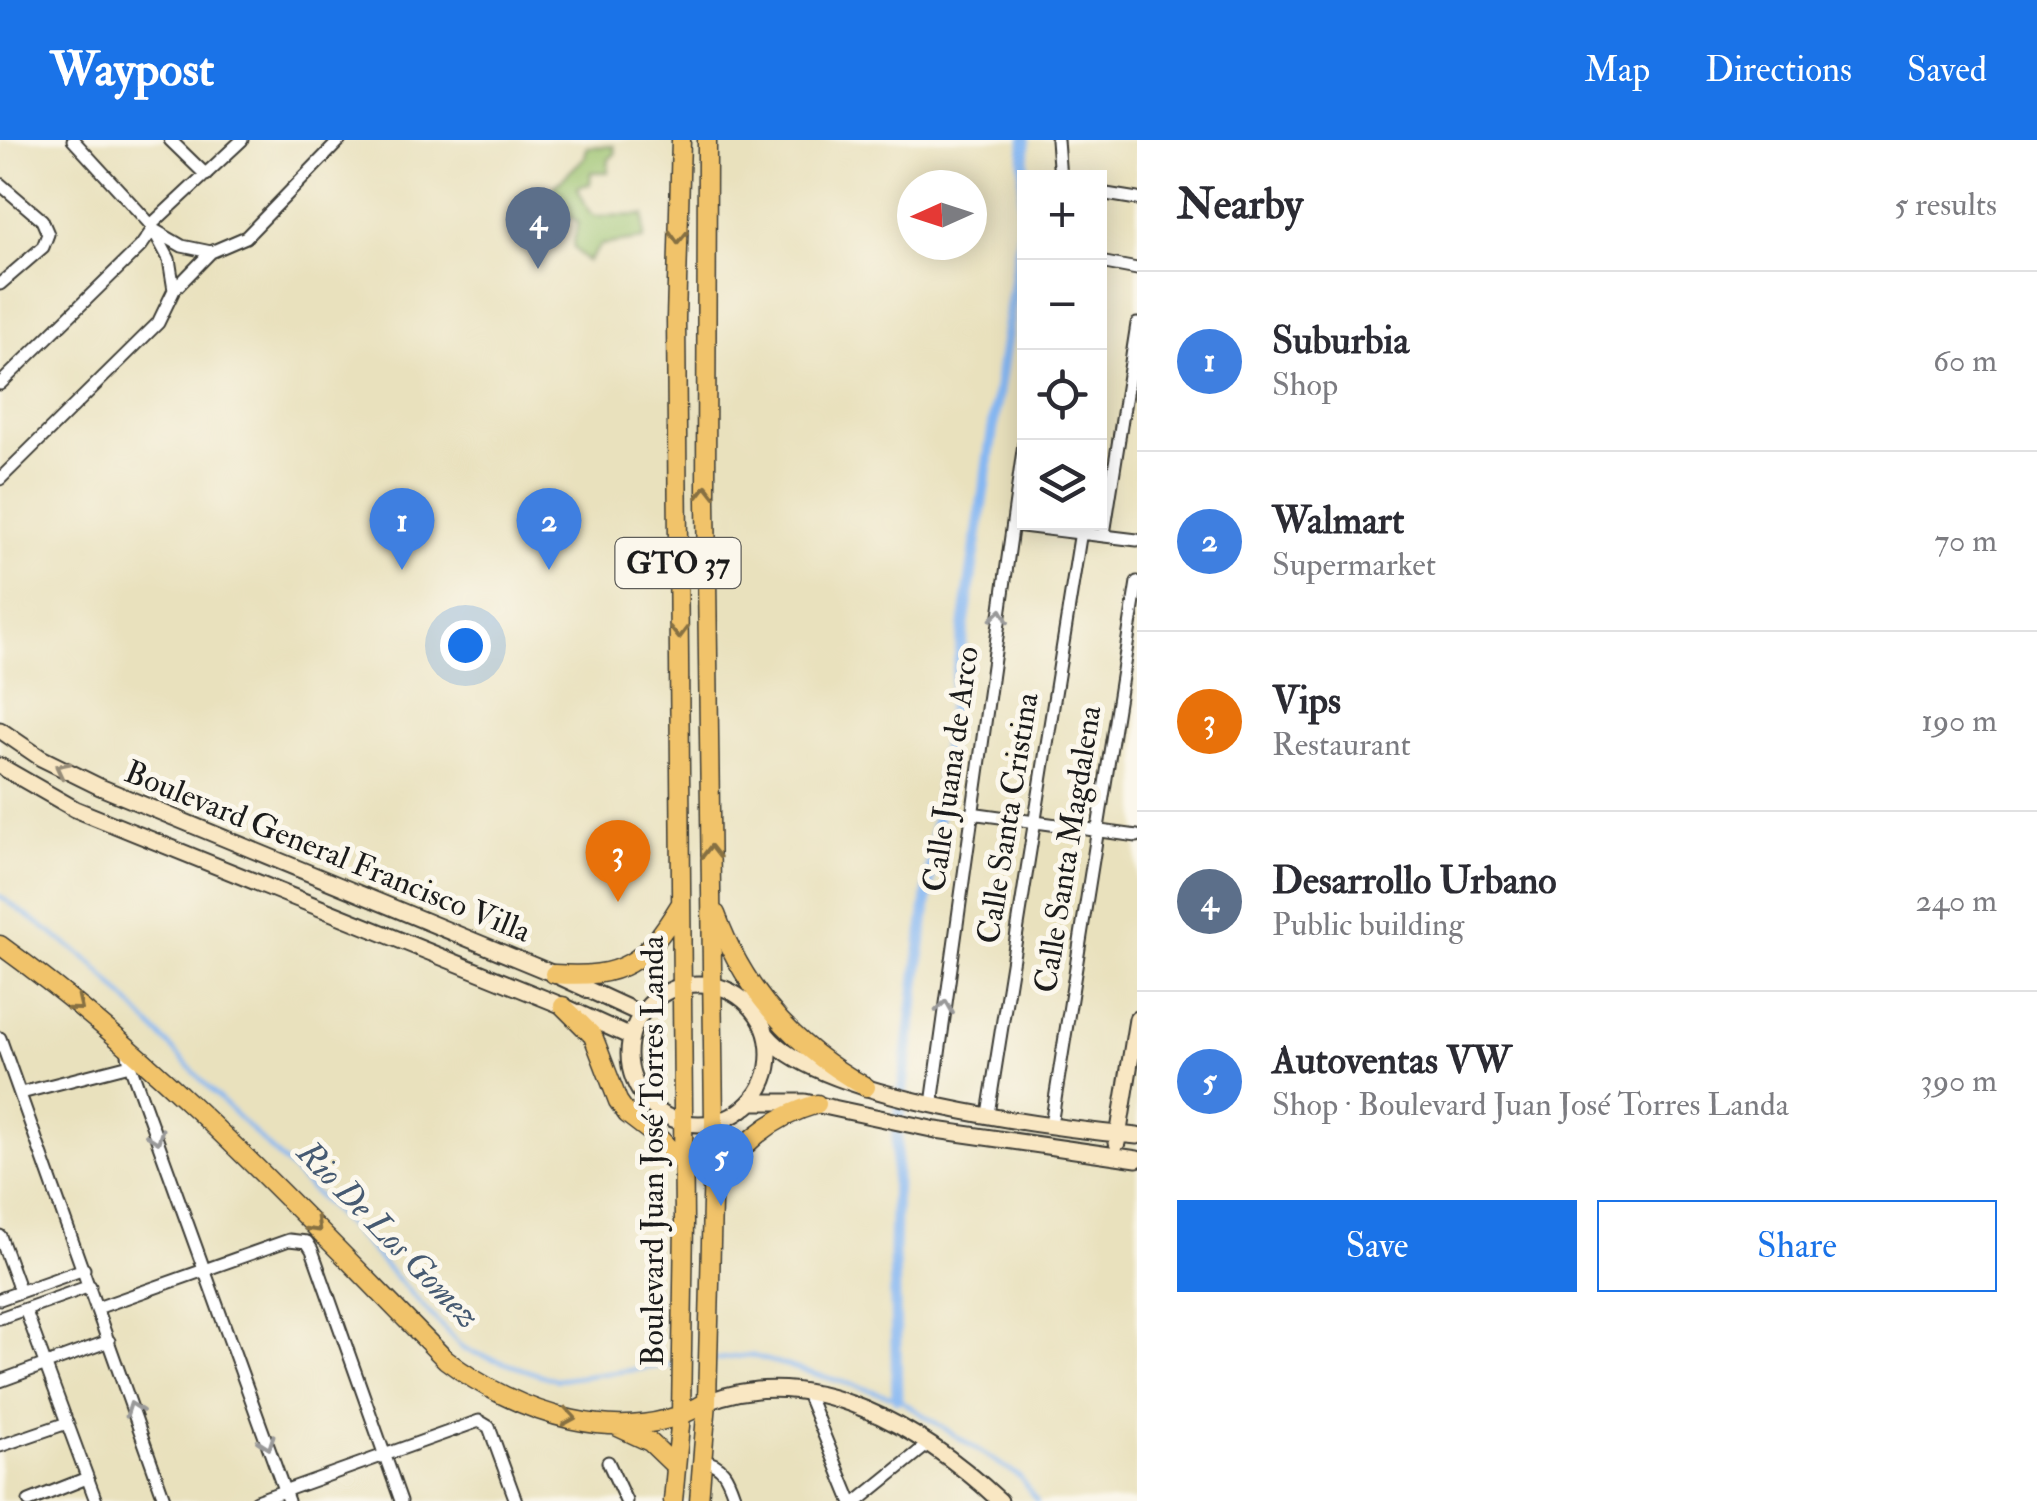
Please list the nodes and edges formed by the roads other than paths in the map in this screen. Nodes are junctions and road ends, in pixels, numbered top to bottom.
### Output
1 (74, 140) edge
2 (170, 140) edge
3 (242, 140) edge
4 (340, 140) edge
5 (681, 140) edge
6 (708, 140) edge
7 (1058, 140) edge
8 (1060, 170) edge
9 (206, 175) junction
10 (0, 184) edge
11 (1107, 194) edge
12 (1137, 199) edge
13 (152, 227) junction
14 (211, 252) junction
15 (1107, 263) edge
16 (1137, 269) edge
17 (0, 284) edge
18 (174, 290) junction
19 (1137, 324) edge
20 (0, 384) edge
21 (0, 479) edge
22 (1017, 500) edge
23 (1014, 524) junction
24 (1017, 524) edge
25 (1072, 530) edge
26 (1080, 532) junction
27 (1104, 534) junction
28 (1137, 540) edge
29 (1137, 582) edge
30 (0, 730) edge
31 (0, 766) edge
32 (971, 813) junction
33 (1034, 821) junction
34 (1098, 830) junction
35 (1137, 836) edge
36 (712, 899) junction
37 (680, 905) junction
38 (0, 945) edge
39 (0, 962) edge
40 (29, 966) junction
41 (554, 974) junction
42 (683, 985) junction
43 (713, 985) junction
44 (563, 1006) junction
45 (641, 1014) junction
46 (1137, 1019) edge
47 (767, 1036) junction
48 (0, 1038) edge
49 (631, 1038) junction
50 (126, 1045) junction
51 (130, 1066) junction
52 (14, 1075) junction
53 (0, 1080) edge
54 (874, 1089) junction
55 (21, 1093) junction
56 (927, 1103) junction
57 (818, 1104) junction
58 (742, 1109) junction
59 (988, 1114) junction
60 (684, 1123) junction
61 (714, 1123) junction
62 (1050, 1124) junction
63 (1118, 1134) junction
64 (1137, 1136) edge
65 (1115, 1157) junction
66 (1135, 1159) edge
67 (684, 1164) junction
68 (712, 1188) junction
69 (0, 1236) edge
70 (84, 1269) junction
71 (204, 1269) junction
72 (90, 1286) junction
73 (20, 1292) junction
74 (0, 1298) edge
75 (97, 1308) junction
76 (26, 1309) junction
77 (0, 1318) edge
78 (108, 1342) junction
79 (46, 1365) junction
80 (0, 1381) edge
81 (806, 1390) junction
82 (708, 1392) junction
83 (681, 1415) junction
84 (67, 1422) junction
85 (608, 1423) junction
86 (927, 1445) junction
87 (0, 1446) edge
88 (384, 1454) junction
89 (703, 1461) junction
90 (608, 1462) dead end
91 (676, 1467) junction
92 (87, 1478) junction
93 (63, 1494) edge
94 (286, 1496) edge
95 (29, 1501) edge
96 (96, 1501) edge
97 (165, 1501) edge
98 (256, 1501) edge
99 (401, 1501) edge
100 (516, 1501) edge
101 (626, 1501) edge
102 (673, 1501) edge
103 (699, 1501) edge
104 (736, 1501) edge
105 (854, 1501) edge
106 (1000, 1501) edge

1 - 13 street
2 - 9 street
3 - 9 street
4 - 14 street
5 -> 37 main road, Boulevard Juan José Torres Landa / GTO 37
36 -> 6 main road, Boulevard Juan José Torres Landa / GTO 37
7 - 8 street
9 - 13 street
10 - 17 street
11 - 12 street
13 - 14 street
13 - 18 street
13 - 20 street
14 - 18 street
15 - 16 street
18 - 21 street
19 - 27 street
22 - 23 street, Calle Juana de Arco
23 - 24 street
32 -> 23 street, Calle Juana de Arco
25 - 26 street
26 - 27 street
26 - 33 street, Calle Santa Cristina
27 - 28 street
29 - 34 street, Calle Santa Magdalena
41 -> 30 main road, Boulevard General Francisco Villa
31 - 44 main road, Boulevard General Francisco Villa
32 - 33 street
56 -> 32 street, Calle Juana de Arco
33 - 34 street
33 - 59 street, Calle Santa Cristina
34 - 35 street
34 - 62 street, Calle Santa Magdalena
36 - 43 main road, Boulevard Juan José Torres Landa / GTO 37
36 - 54 main road
37 - 41 main road
37 - 42 main road, Boulevard Juan José Torres Landa / GTO 37
38 - 40 main road
39 - 40 main road
40 -> 50 main road
41 - 45 main road, Boulevard General Francisco Villa
42 - 43 main road
42 - 45 main road
42 - 60 main road, Boulevard Juan José Torres Landa / GTO 37
43 - 47 main road
43 - 61 main road, Boulevard Juan José Torres Landa / GTO 37
44 - 49 main road, Boulevard General Francisco Villa
44 - 67 main road
45 - 49 main road
46 - 63 main road
47 - 54 main road
47 - 58 main road
48 - 52 street
49 - 60 main road
50 - 51 street
50 -> 85 main road
51 - 55 street
51 -> 71 street
52 - 53 street
52 - 55 street
54 - 56 main road
55 - 70 street
56 - 59 main road
57 - 58 main road
57 - 65 main road
57 - 68 main road
58 - 61 main road
59 - 62 main road
60 - 61 main road
60 - 67 main road, Boulevard Juan José Torres Landa / GTO 37
61 - 68 main road, Boulevard Juan José Torres Landa / GTO 37
62 - 63 main road
63 - 64 main road
63 - 65 main road
64 - 66 main road
65 - 66 main road
67 - 83 main road, Boulevard Juan José Torres Landa / GTO 37
68 - 82 main road, Boulevard Juan José Torres Landa / GTO 37
69 - 73 street
70 - 72 street
70 - 73 street
71 - 75 street
71 - 88 street
71 -> 94 street
72 - 75 street
72 - 76 street
73 - 74 street
75 - 78 street
76 - 77 street
76 - 79 street
78 - 79 street
97 -> 78 street
79 - 80 street
79 - 84 street
81 - 82 main road
81 - 86 main road
81 - 105 street
82 - 83 main road
82 - 89 main road, Boulevard Juan José Torres Landa / GTO 37
83 - 85 main road
83 - 91 main road, Boulevard Juan José Torres Landa / GTO 37
84 - 87 street
84 - 92 street
85 - 91 main road
86 - 105 street
86 - 106 main road
88 - 94 street
88 - 99 street
88 - 100 street
89 - 103 main road, Boulevard Juan José Torres Landa / GTO 37
89 - 104 street
90 - 101 street
91 - 102 main road, Boulevard Juan José Torres Landa / GTO 37
92 - 93 street
92 - 96 street
93 - 95 street
94 - 98 street

